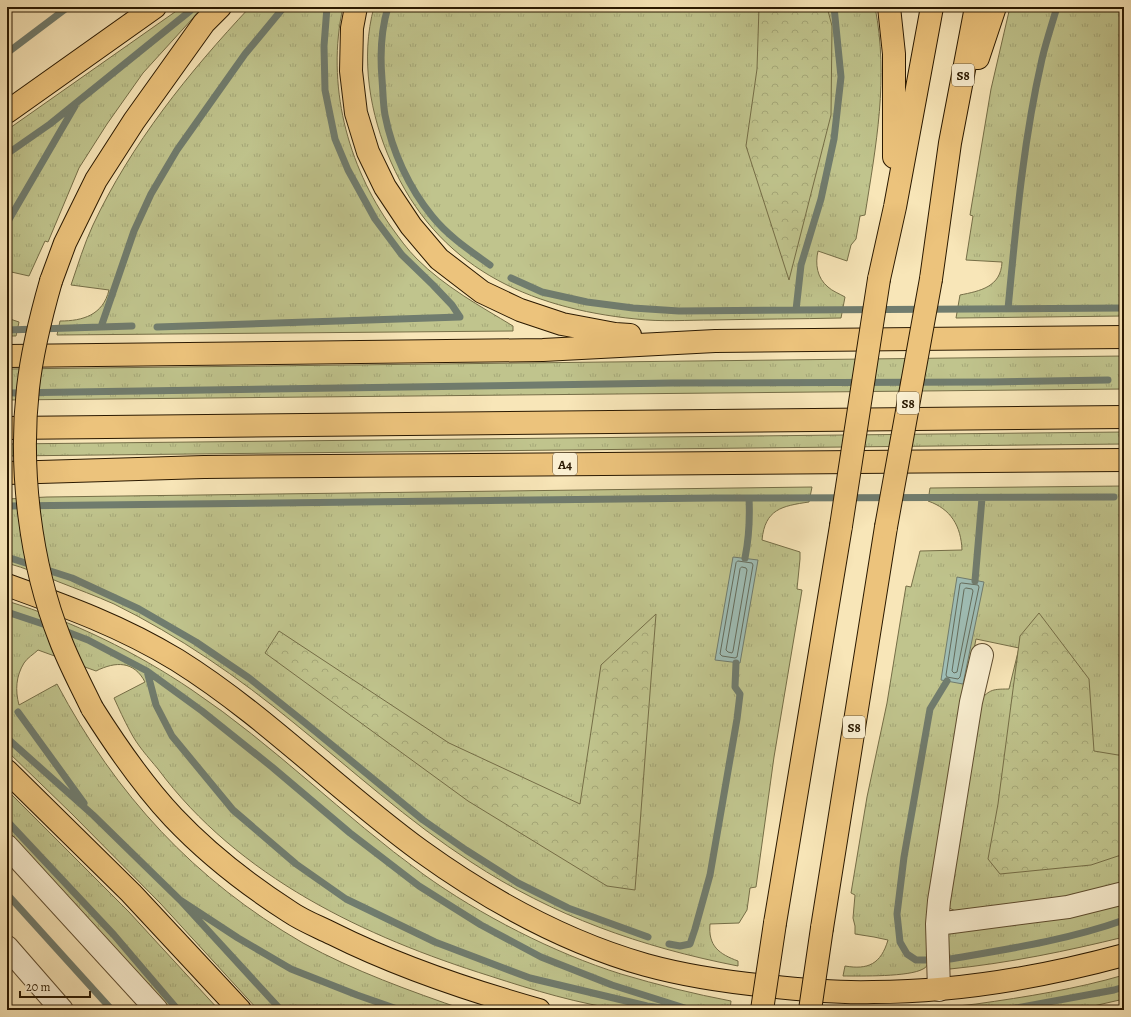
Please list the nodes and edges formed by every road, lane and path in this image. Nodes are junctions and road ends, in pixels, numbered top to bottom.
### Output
1 (155, 7) edge
2 (220, 7) edge
3 (356, 7) edge
4 (889, 7) edge
5 (932, 7) edge
6 (976, 7) edge
7 (995, 7) edge
8 (7, 112) edge
9 (950, 143) junction
10 (895, 207) junction
11 (1124, 337) edge
12 (715, 342) junction
13 (7, 356) edge
14 (1124, 417) edge
15 (7, 428) edge
16 (1124, 460) edge
17 (7, 472) edge
18 (7, 585) edge
19 (982, 656) dead end
20 (7, 771) edge
21 (7, 846) edge
22 (1124, 893) edge
23 (937, 924) junction
24 (7, 947) edge
25 (1124, 955) edge
26 (939, 990) junction
27 (62, 1010) edge
28 (157, 1010) edge
29 (240, 1010) edge
30 (539, 1010) edge
31 (762, 1010) edge
32 (810, 1010) edge

1 - 8 highway
2 - 30 highway, bridge
3 - 12 highway
4 - 10 highway
5 - 10 highway
6 - 9 highway, S8
7 - 9 highway
9 - 32 highway, S8, bridge
10 - 31 highway, bridge
11 - 12 highway
12 - 13 highway
14 - 15 highway
16 - 17 highway, A4
18 - 26 highway
19 - 23 lane
20 - 29 highway
21 - 28 lane
22 - 23 lane
23 - 26 lane
24 - 27 lane
25 - 26 highway

